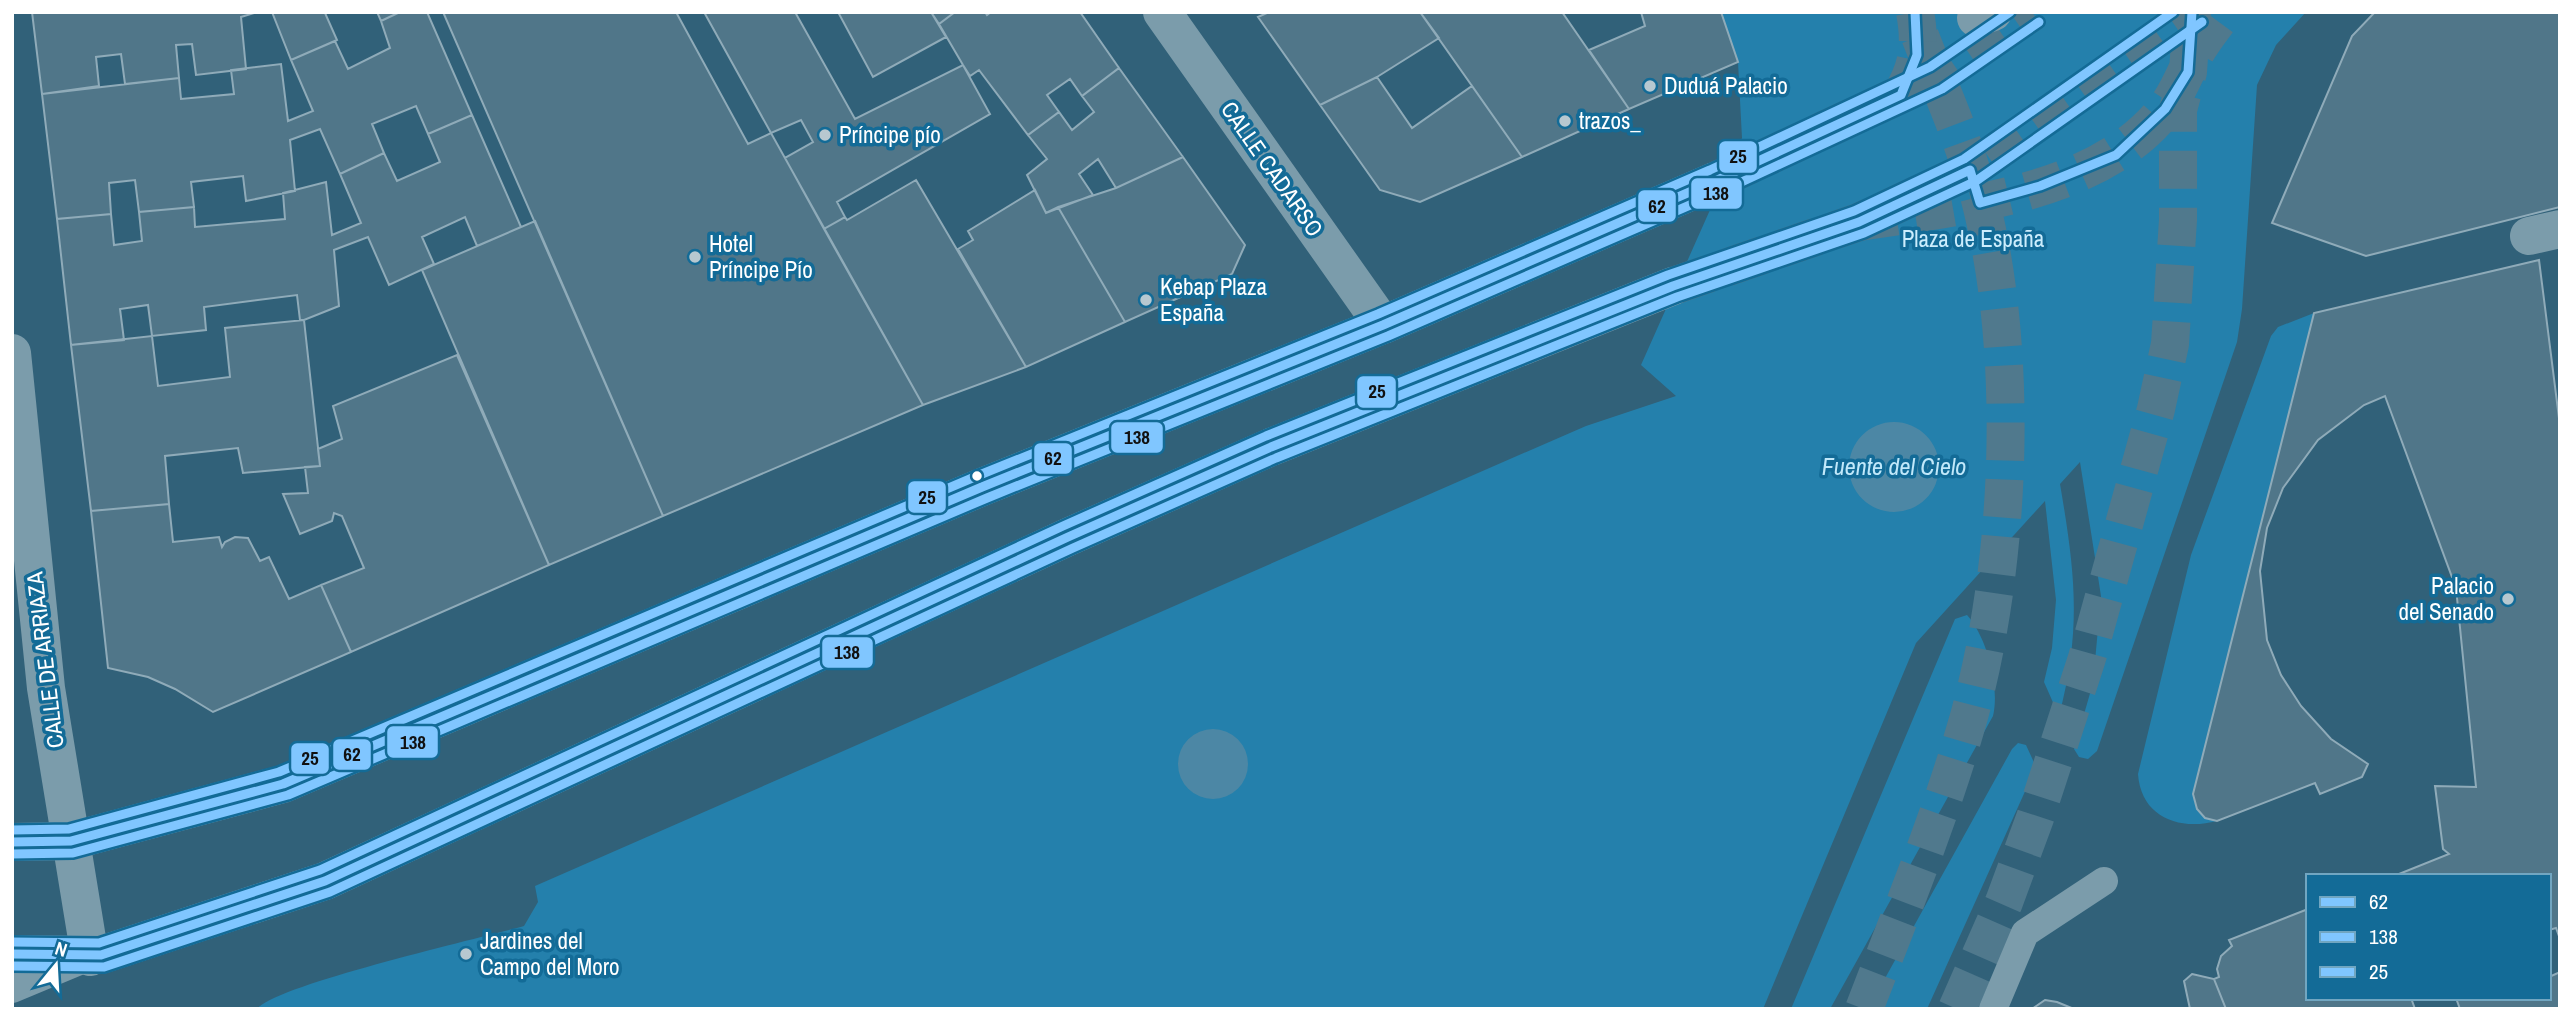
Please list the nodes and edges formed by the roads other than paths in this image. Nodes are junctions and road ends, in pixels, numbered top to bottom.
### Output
1 (1162, 12) edge
2 (1715, 181) tunnel mouth
3 (1672, 286) tunnel mouth
4 (1383, 325) junction
5 (12, 353) edge
6 (12, 842) edge
7 (71, 842) junction
8 (2104, 881) dead end
9 (12, 954) edge
10 (90, 957) junction
11 (12, 989) edge
12 (1993, 1009) edge

1 - 4 street, CALLE CADARSO
2 - 4 main road
3 - 10 main road
4 - 7 main road
5 - 7 street, CALLE DE ARRIAZA
6 - 7 main road
7 - 10 street, CALLE DE ARRIAZA
8 - 12 lane
9 - 10 main road
10 - 11 lane

